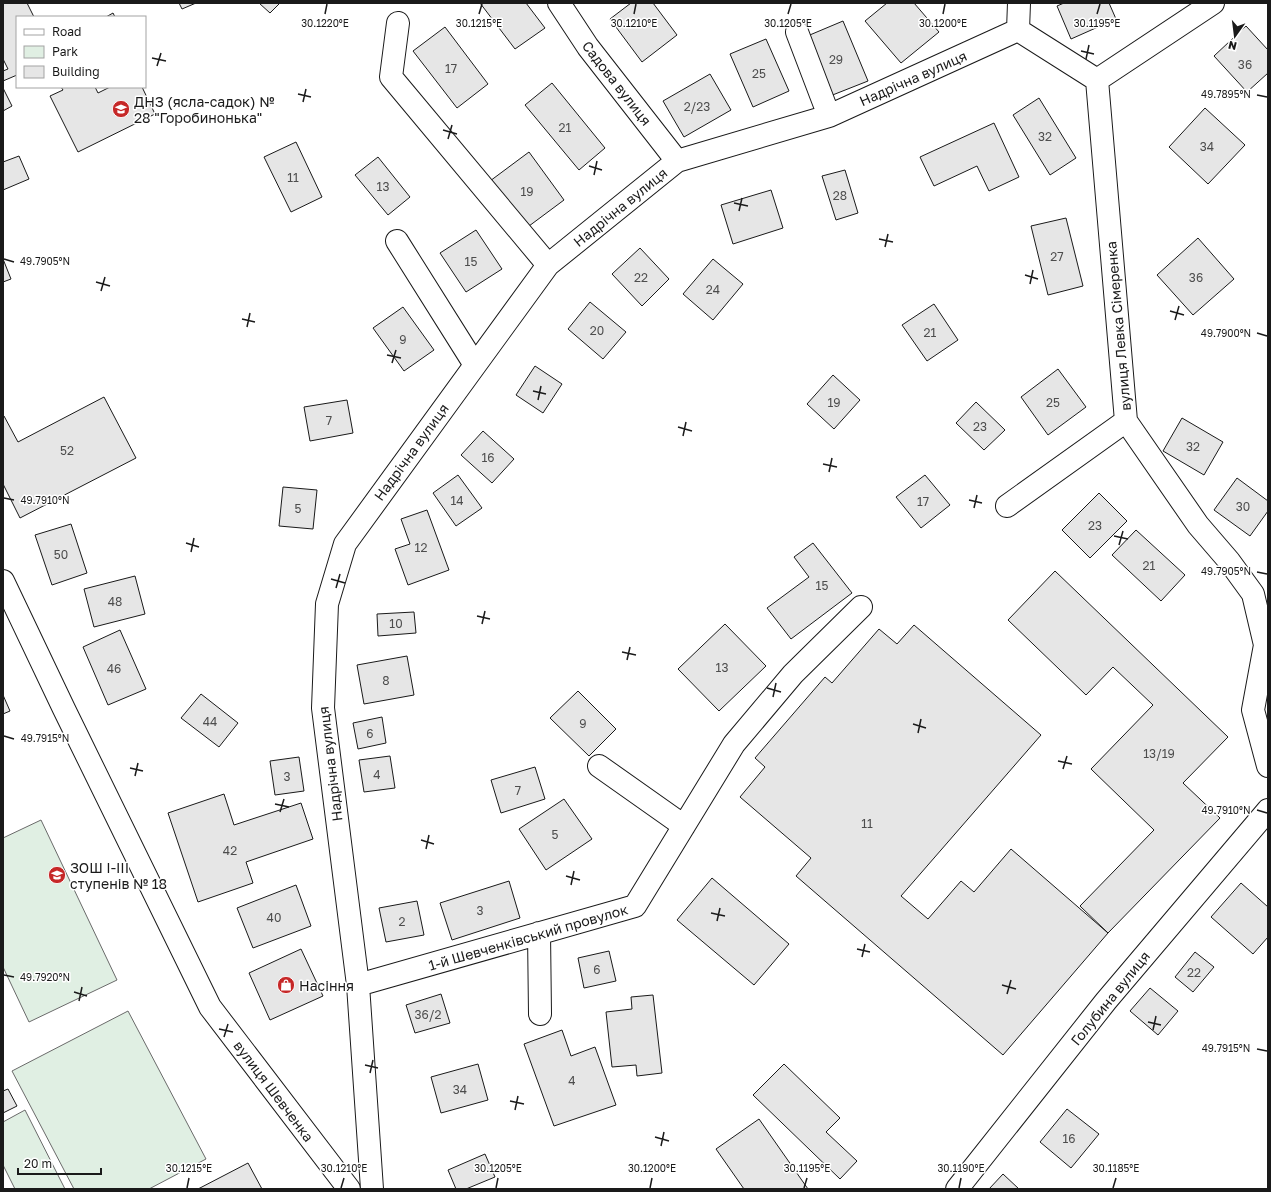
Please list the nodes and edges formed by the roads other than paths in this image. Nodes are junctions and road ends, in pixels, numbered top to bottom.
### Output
1 (559, 3) edge
2 (1019, 3) edge
3 (1213, 3) edge
4 (398, 23) dead end
5 (1018, 30) junction
6 (797, 32) dead end
7 (1097, 80) junction
8 (829, 116) junction
9 (677, 161) junction
10 (397, 241) dead end
11 (548, 265) junction
12 (475, 365) junction
13 (1126, 420) junction
14 (1007, 506) dead end
15 (3, 581) edge
16 (861, 607) dead end
17 (599, 766) dead end
18 (1268, 766) edge
19 (1268, 810) edge
20 (684, 826) junction
21 (539, 933) junction
22 (358, 986) junction
23 (540, 1014) dead end
24 (349, 1189) edge
25 (372, 1189) edge
26 (957, 1189) edge

1 - 9 street, Садова вулиця
2 - 5 street
3 - 7 street
4 - 11 street
5 - 7 street
5 - 8 street, Надрічна вулиця
6 - 8 street
7 - 13 street, вулиця Левка Сімеренка
8 - 9 street, Надрічна вулиця
9 - 11 street, Надрічна вулиця
10 - 12 street
11 - 12 street, Надрічна вулиця
12 - 22 street, Надрічна вулиця
13 - 14 street
13 - 18 street, вулиця Левка Сімеренка
15 - 24 street, вулиця Шевченка
16 - 20 street, 1-й Шевченківський провулок
17 - 20 street
19 - 26 street, Голубина вулиця
20 - 21 street, 1-й Шевченківський провулок
21 - 22 street, 1-й Шевченківський провулок
21 - 23 street
22 - 25 street, Надрічна вулиця

